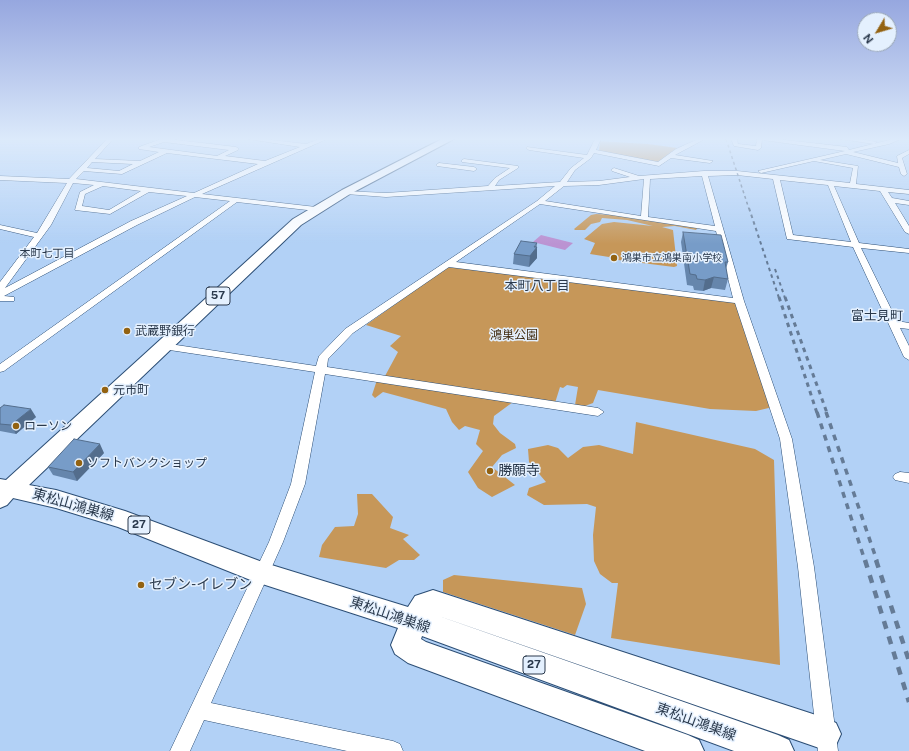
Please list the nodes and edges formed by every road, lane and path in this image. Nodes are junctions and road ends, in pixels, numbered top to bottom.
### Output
1 (77, 174) edge
2 (240, 174) edge
3 (381, 174) edge
4 (504, 174) edge
5 (569, 174) edge
6 (627, 174) edge
7 (704, 174) joint
8 (751, 174) edge
9 (855, 174) edge
10 (647, 177) junction
11 (776, 177) junction
12 (0, 178) edge
13 (639, 178) junction
14 (902, 178) edge
15 (71, 181) junction
16 (830, 183) junction
17 (100, 184) junction
18 (562, 184) junction
19 (853, 185) junction
20 (491, 188) junction
21 (882, 188) junction
22 (147, 190) junction
23 (890, 190) junction
24 (346, 192) junction
25 (909, 192) edge
26 (194, 194) junction
27 (237, 199) junction
28 (889, 200) junction
29 (539, 202) junction
30 (909, 203) edge
31 (316, 209) junction
32 (644, 219) junction
33 (0, 227) edge
34 (719, 229) junction
35 (909, 232) edge
36 (40, 236) junction
37 (856, 245) junction
38 (909, 251) edge
39 (448, 264) junction
40 (0, 288) edge
41 (0, 294) edge
42 (0, 298) edge
43 (11, 299) dead end
44 (739, 300) junction
45 (894, 324) junction
46 (909, 326) edge
47 (163, 346) junction
48 (909, 358) edge
49 (0, 369) edge
50 (320, 369) junction
51 (598, 412) dead end
52 (4, 492) edge
53 (262, 572) junction
54 (414, 621) junction
55 (198, 710) junction
56 (827, 743) edge
57 (180, 751) edge
58 (393, 751) edge
59 (688, 751) edge
60 (778, 751) edge

1 - 15 street
2 - 26 street
3 - 24 main road, 57
4 - 20 street
5 - 18 street
6 - 13 street
7 - 10 street
7 - 34 street
8 - 11 street
9 - 19 street
10 - 13 street
10 - 32 street
11 - 16 street
11 - 37 street
12 - 15 street
13 - 18 street
14 - 23 street
15 - 17 street
15 - 36 street
16 - 19 street
16 - 37 street
17 - 22 street
17 - 22 street
18 - 20 street
18 - 29 street
19 - 21 street
20 - 24 street
21 - 23 street
21 - 28 street
22 - 26 street
23 - 25 street
24 - 31 main road, 57
26 - 27 street
26 - 41 street
27 - 31 street
27 - 49 street
28 - 30 street
28 - 35 street
29 - 32 street
29 - 39 street
31 - 47 main road, 57
32 - 34 street
33 - 36 street
34 - 44 street
36 - 40 street
37 - 38 street
37 - 45 street
39 - 44 street
39 - 50 street
42 - 43 street
44 - 56 street
45 - 46 street
45 - 48 street
47 - 50 street
47 - 52 main road, 57
50 - 51 street
50 - 53 street
52 - 53 main road, 東松山鴻巣線 / 27
53 - 54 main road, 東松山鴻巣線 / 27
53 - 55 street
54 - 56 main road
54 - 59 main road
54 - 60 main road, 東松山鴻巣線 / 27
55 - 57 street
55 - 58 street

